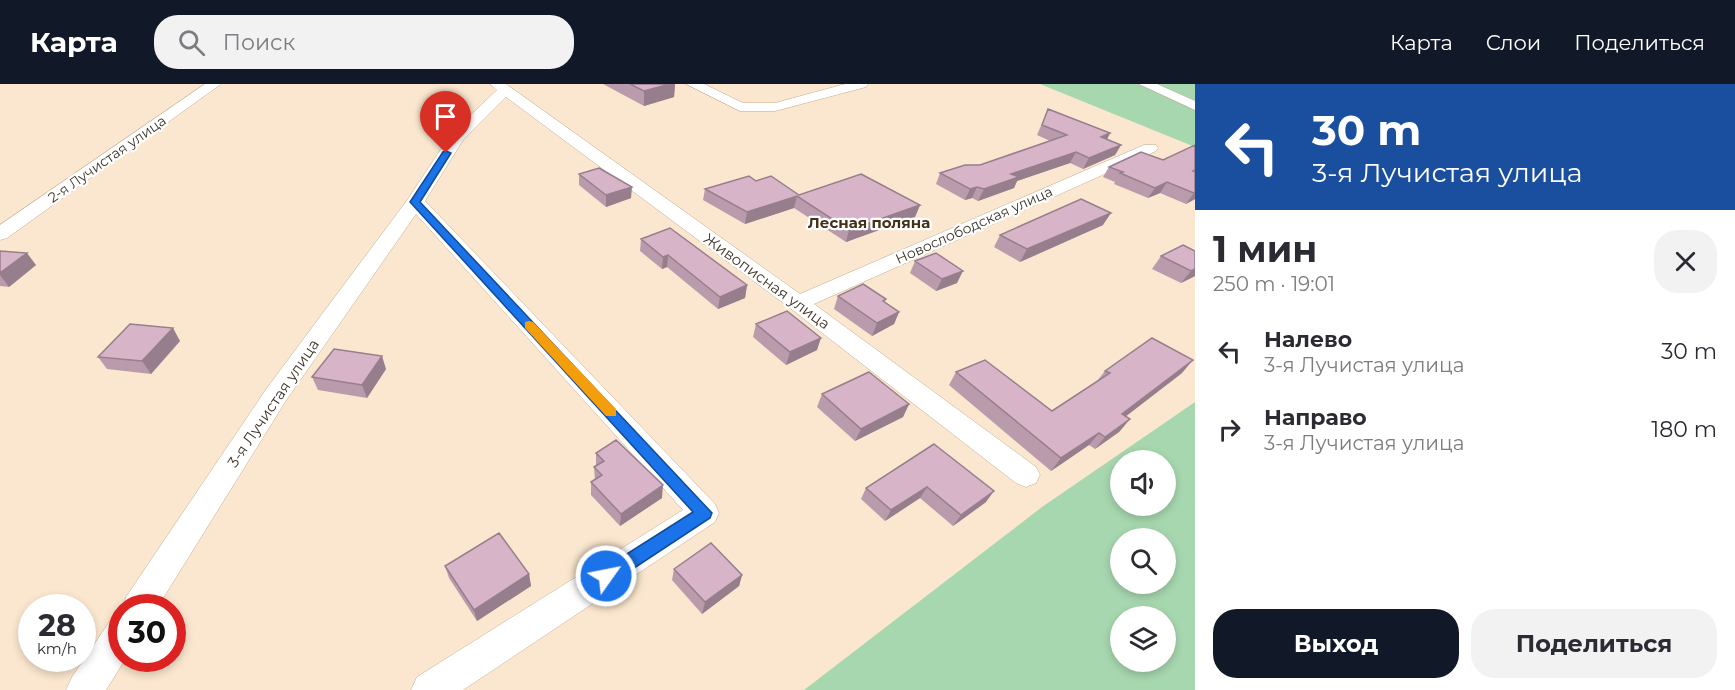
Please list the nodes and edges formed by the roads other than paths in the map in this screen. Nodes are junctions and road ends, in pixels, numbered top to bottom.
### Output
1 (214, 84) edge
2 (693, 84) edge
3 (861, 84) edge
4 (1146, 84) edge
5 (501, 87) edge
6 (1195, 106) edge
7 (1150, 148) dead end
8 (415, 202) junction
9 (0, 234) edge
10 (798, 303) junction
11 (1026, 475) dead end
12 (147, 594) edge
13 (108, 655) edge
14 (85, 690) edge
15 (430, 690) edge

1 - 9 street, 2-я Лучистая улица
2 - 3 street
4 - 6 street
5 - 8 street, 3-я Лучистая улица
5 - 10 street, Живописная улица
7 - 10 street, Новослободская улица
8 - 12 street, 3-я Лучистая улица
8 - 15 street
10 - 11 street, Живописная улица
13 - 14 street

